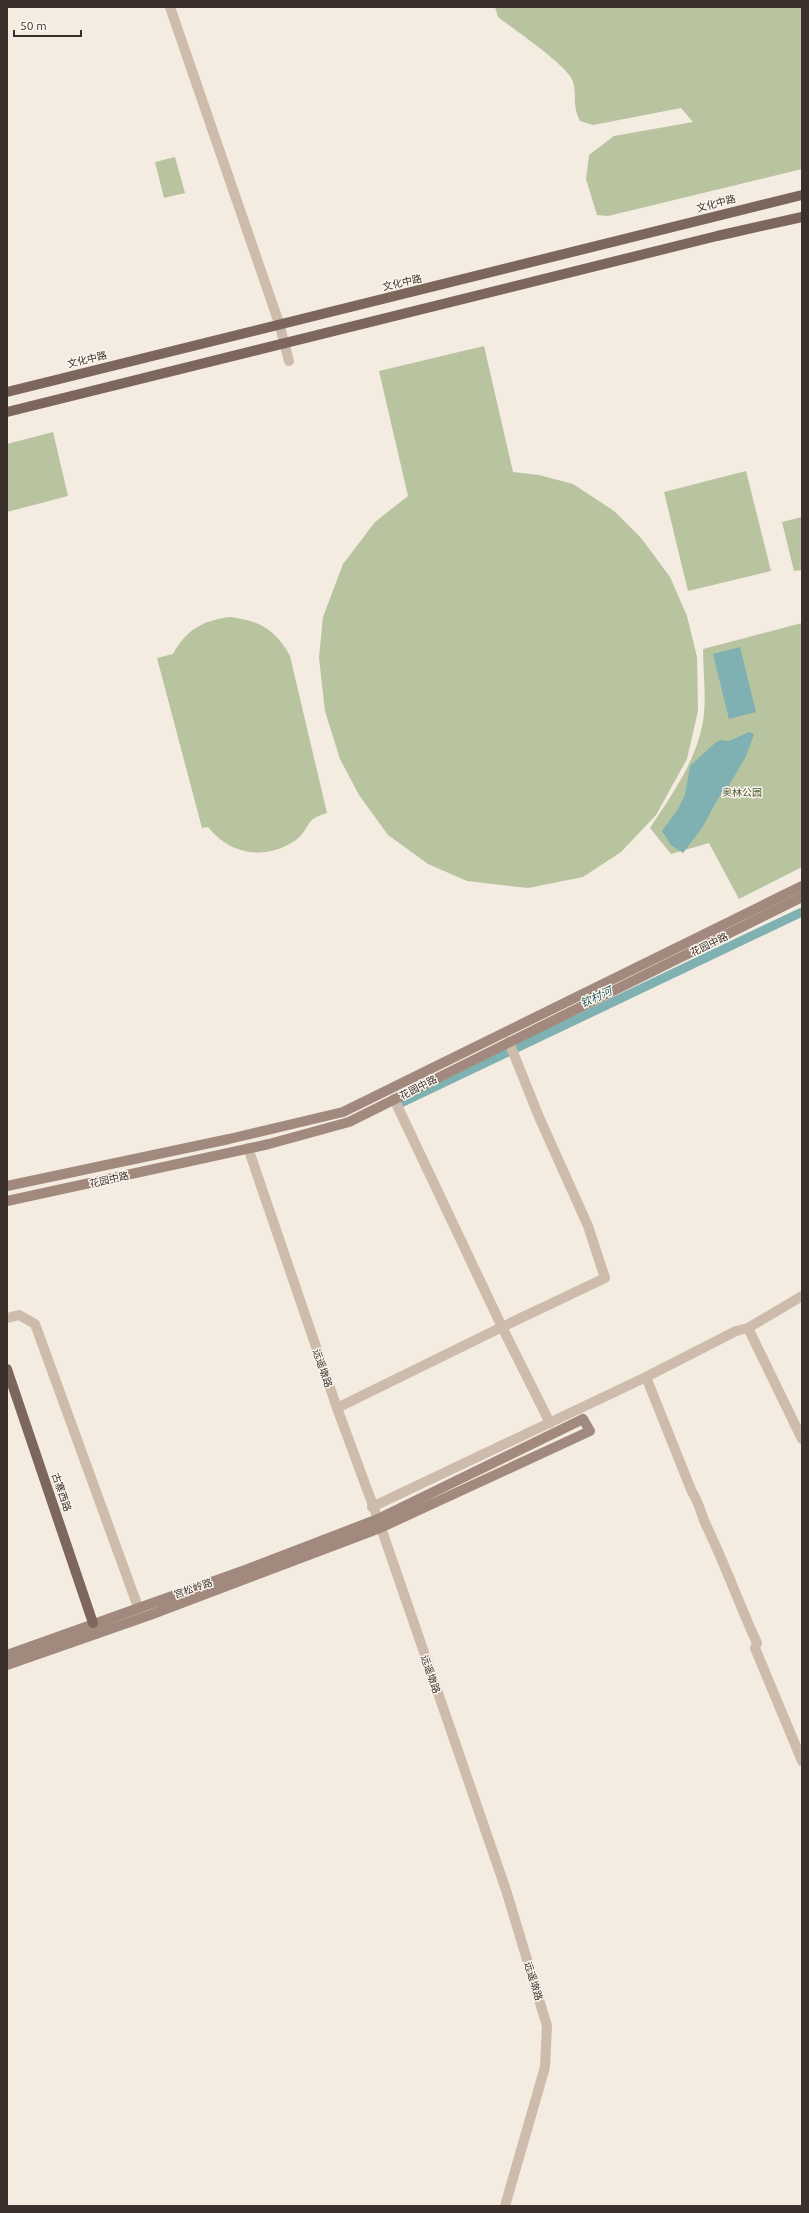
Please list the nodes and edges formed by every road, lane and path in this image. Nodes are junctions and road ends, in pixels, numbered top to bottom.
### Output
1 (170, 7) edge
2 (802, 195) edge
3 (802, 217) edge
4 (279, 323) junction
5 (285, 342) junction
6 (289, 361) dead end
7 (7, 392) edge
8 (7, 412) edge
9 (802, 886) edge
10 (802, 897) edge
11 (511, 1047) junction
12 (394, 1100) junction
13 (248, 1148) junction
14 (7, 1186) edge
15 (7, 1201) edge
16 (802, 1296) edge
17 (7, 1318) edge
18 (502, 1327) junction
19 (748, 1328) junction
20 (7, 1369) edge
21 (646, 1377) junction
22 (337, 1408) junction
23 (550, 1422) junction
24 (802, 1439) edge
25 (372, 1507) junction
26 (379, 1523) junction
27 (138, 1607) junction
28 (93, 1623) junction
29 (7, 1655) edge
30 (7, 1665) edge
31 (802, 1761) edge
32 (505, 2206) edge

1 - 4 street
2 - 4 main road, 文化中路
3 - 5 main road
4 - 5 street
4 - 7 main road, 文化中路
5 - 6 street
5 - 8 main road
9 - 14 main road
10 - 11 main road, 花园中路
11 - 12 main road, 花园中路
11 - 18 street
12 - 13 main road, 花园中路
12 - 18 street
13 - 15 main road, 花园中路
13 - 22 street, 远遥墩路
16 - 19 street
17 - 27 street
18 - 22 street
18 - 23 street
19 - 21 street
19 - 24 street
20 - 28 main road, 古寨西路
21 - 23 street
21 - 31 street
22 - 25 street, 远遥墩路
23 - 25 street
25 - 26 street, 远遥墩路
26 - 26 main road
26 - 27 main road, 宫松岭路
26 - 30 main road
26 - 32 street, 远遥墩路
27 - 28 main road, 宫松岭路
28 - 29 main road, 宫松岭路

